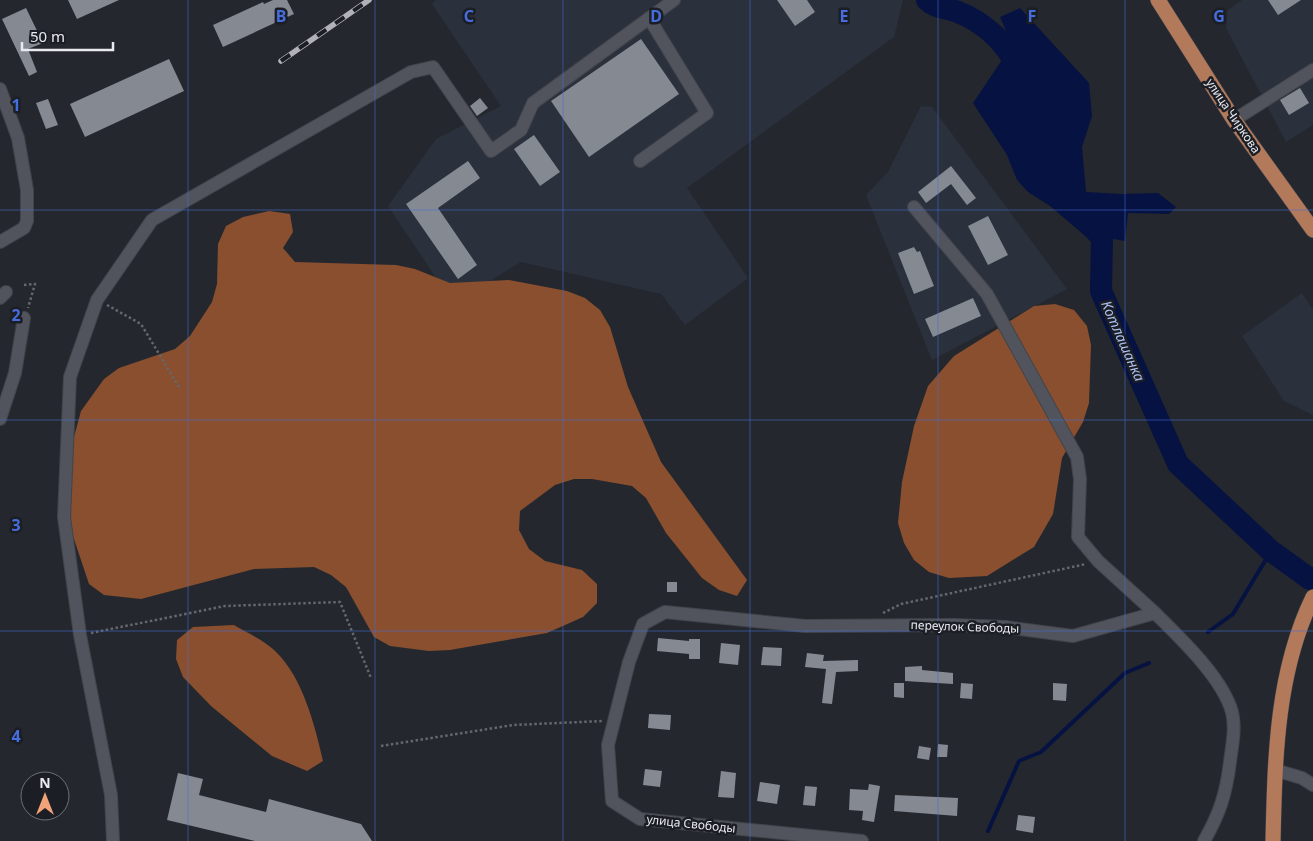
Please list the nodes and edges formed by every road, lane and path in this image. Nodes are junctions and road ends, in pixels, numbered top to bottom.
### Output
1 (674, 0) edge
2 (1158, 0) edge
3 (649, 18) junction
4 (1313, 70) edge
5 (0, 90) edge
6 (1234, 120) junction
7 (640, 161) dead end
8 (914, 207) dead end
9 (1313, 230) edge
10 (5, 240) edge
11 (24, 285) dead end
12 (97, 300) junction
13 (24, 318) joint
14 (179, 388) dead end
15 (0, 419) edge
16 (1098, 561) junction
17 (1313, 597) edge
18 (1155, 613) junction
19 (860, 625) junction
20 (80, 635) junction
21 (371, 678) dead end
22 (614, 721) junction
23 (381, 746) dead end
24 (1275, 770) junction
25 (1313, 785) edge
26 (112, 841) edge
27 (862, 841) edge
28 (1204, 841) edge
29 (1273, 841) edge

1 - 3 street
2 - 6 main road, улица Чиркова
3 - 7 street
3 - 12 street
4 - 6 street
5 - 10 street
6 - 9 main road, улица Чиркова
8 - 16 street
11 - 13 path
12 - 14 path
12 - 20 street
13 - 15 street
16 - 18 street
16 - 19 path
17 - 24 main road
18 - 19 street, переулок Свободы
18 - 28 street
19 - 22 street, переулок Свободы
20 - 21 path
20 - 26 street
22 - 23 path
22 - 27 street, улица Свободы
24 - 25 street
24 - 29 main road

